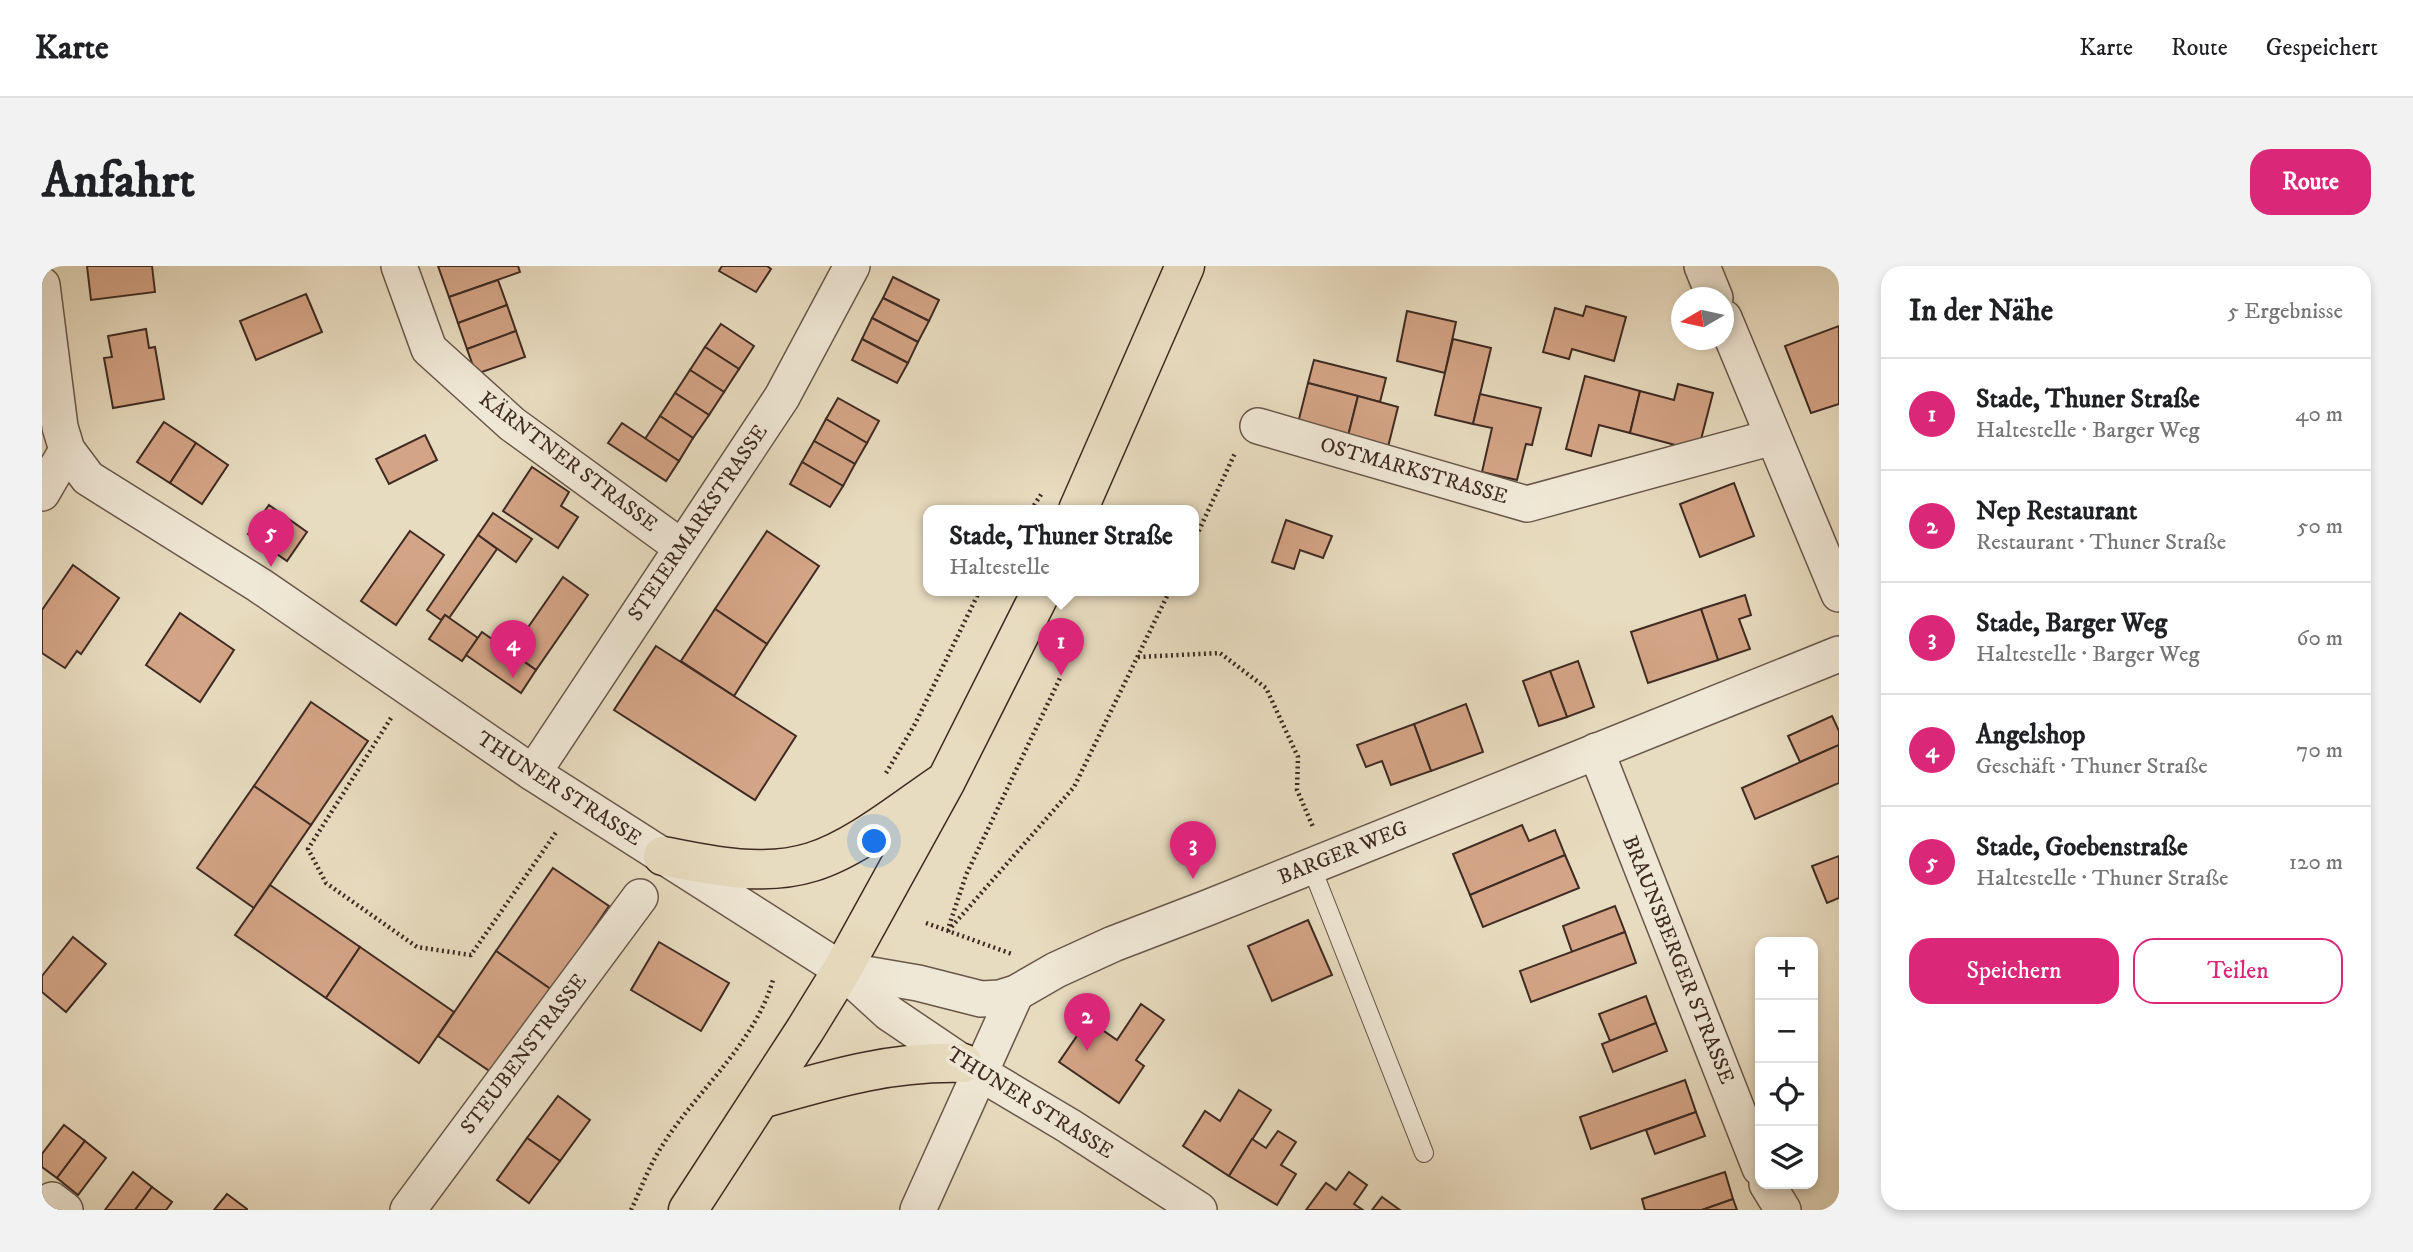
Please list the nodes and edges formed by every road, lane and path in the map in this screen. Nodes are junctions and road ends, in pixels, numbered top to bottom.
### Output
1 (399, 266) edge
2 (852, 266) edge
3 (1185, 266) edge
4 (1702, 266) edge
5 (42, 285) edge
6 (1711, 287) edge
7 (1734, 342) edge
8 (1258, 426) joint
9 (1773, 437) junction
10 (55, 452) edge
11 (42, 493) edge
12 (1080, 505) edge
13 (1199, 531) edge
14 (681, 547) junction
15 (1839, 594) edge
16 (977, 596) edge
17 (1039, 596) edge
18 (1167, 596) edge
19 (1839, 654) edge
20 (1138, 657) junction
21 (1061, 677) dead end
22 (410, 688) junction
23 (1596, 751) junction
24 (533, 773) junction
25 (946, 781) junction
26 (880, 783) dead end
27 (577, 801) junction
28 (663, 856) junction
29 (1319, 862) junction
30 (640, 897) dead end
31 (926, 923) dead end
32 (948, 931) junction
33 (842, 970) junction
34 (1056, 970) junction
35 (773, 980) dead end
36 (1016, 993) junction
37 (972, 1068) junction
38 (761, 1099) junction
39 (1424, 1153) dead end
40 (1755, 1155) edge
41 (1770, 1189) edge
42 (44, 1210) edge
43 (65, 1210) edge
44 (408, 1210) edge
45 (631, 1210) edge
46 (688, 1210) edge
47 (918, 1210) edge
48 (1199, 1210) edge
49 (1783, 1210) edge

1 - 14 street, KÄRNTNER STRASSE
2 - 14 street, STEIERMARKSTRASSE
3 - 12 main road
4 - 6 street
5 - 10 street, THUNER STRASSE
7 - 9 street
8 - 9 street, OSTMARKSTRASSE
8 - 13 path
9 - 15 street
10 - 11 street
10 - 22 street, THUNER STRASSE
14 - 24 street, STEIERMARKSTRASSE
16 - 26 path
17 - 25 main road
18 - 20 path
19 - 23 street, BARGER WEG
20 - 29 path
20 - 32 path
21 - 32 path
22 - 24 street, THUNER STRASSE
22 - 27 path
23 - 29 street, BARGER WEG
23 - 40 street, BRAUNSBERGER STRASSE
24 - 27 street, THUNER STRASSE
25 - 28 main road
25 - 33 main road
27 - 28 street, THUNER STRASSE
28 - 33 street, THUNER STRASSE
29 - 34 street, BARGER WEG
29 - 39 lane
30 - 44 street, STEUBENSTRASSE
31 - 32 path
32 - 34 path
33 - 36 street, BARGER WEG
33 - 37 street, THUNER STRASSE
33 - 38 main road
34 - 36 street, BARGER WEG
35 - 45 path
36 - 37 street
37 - 38 main road
37 - 47 street
37 - 48 street, THUNER STRASSE
38 - 46 main road
41 - 49 street
42 - 43 street

